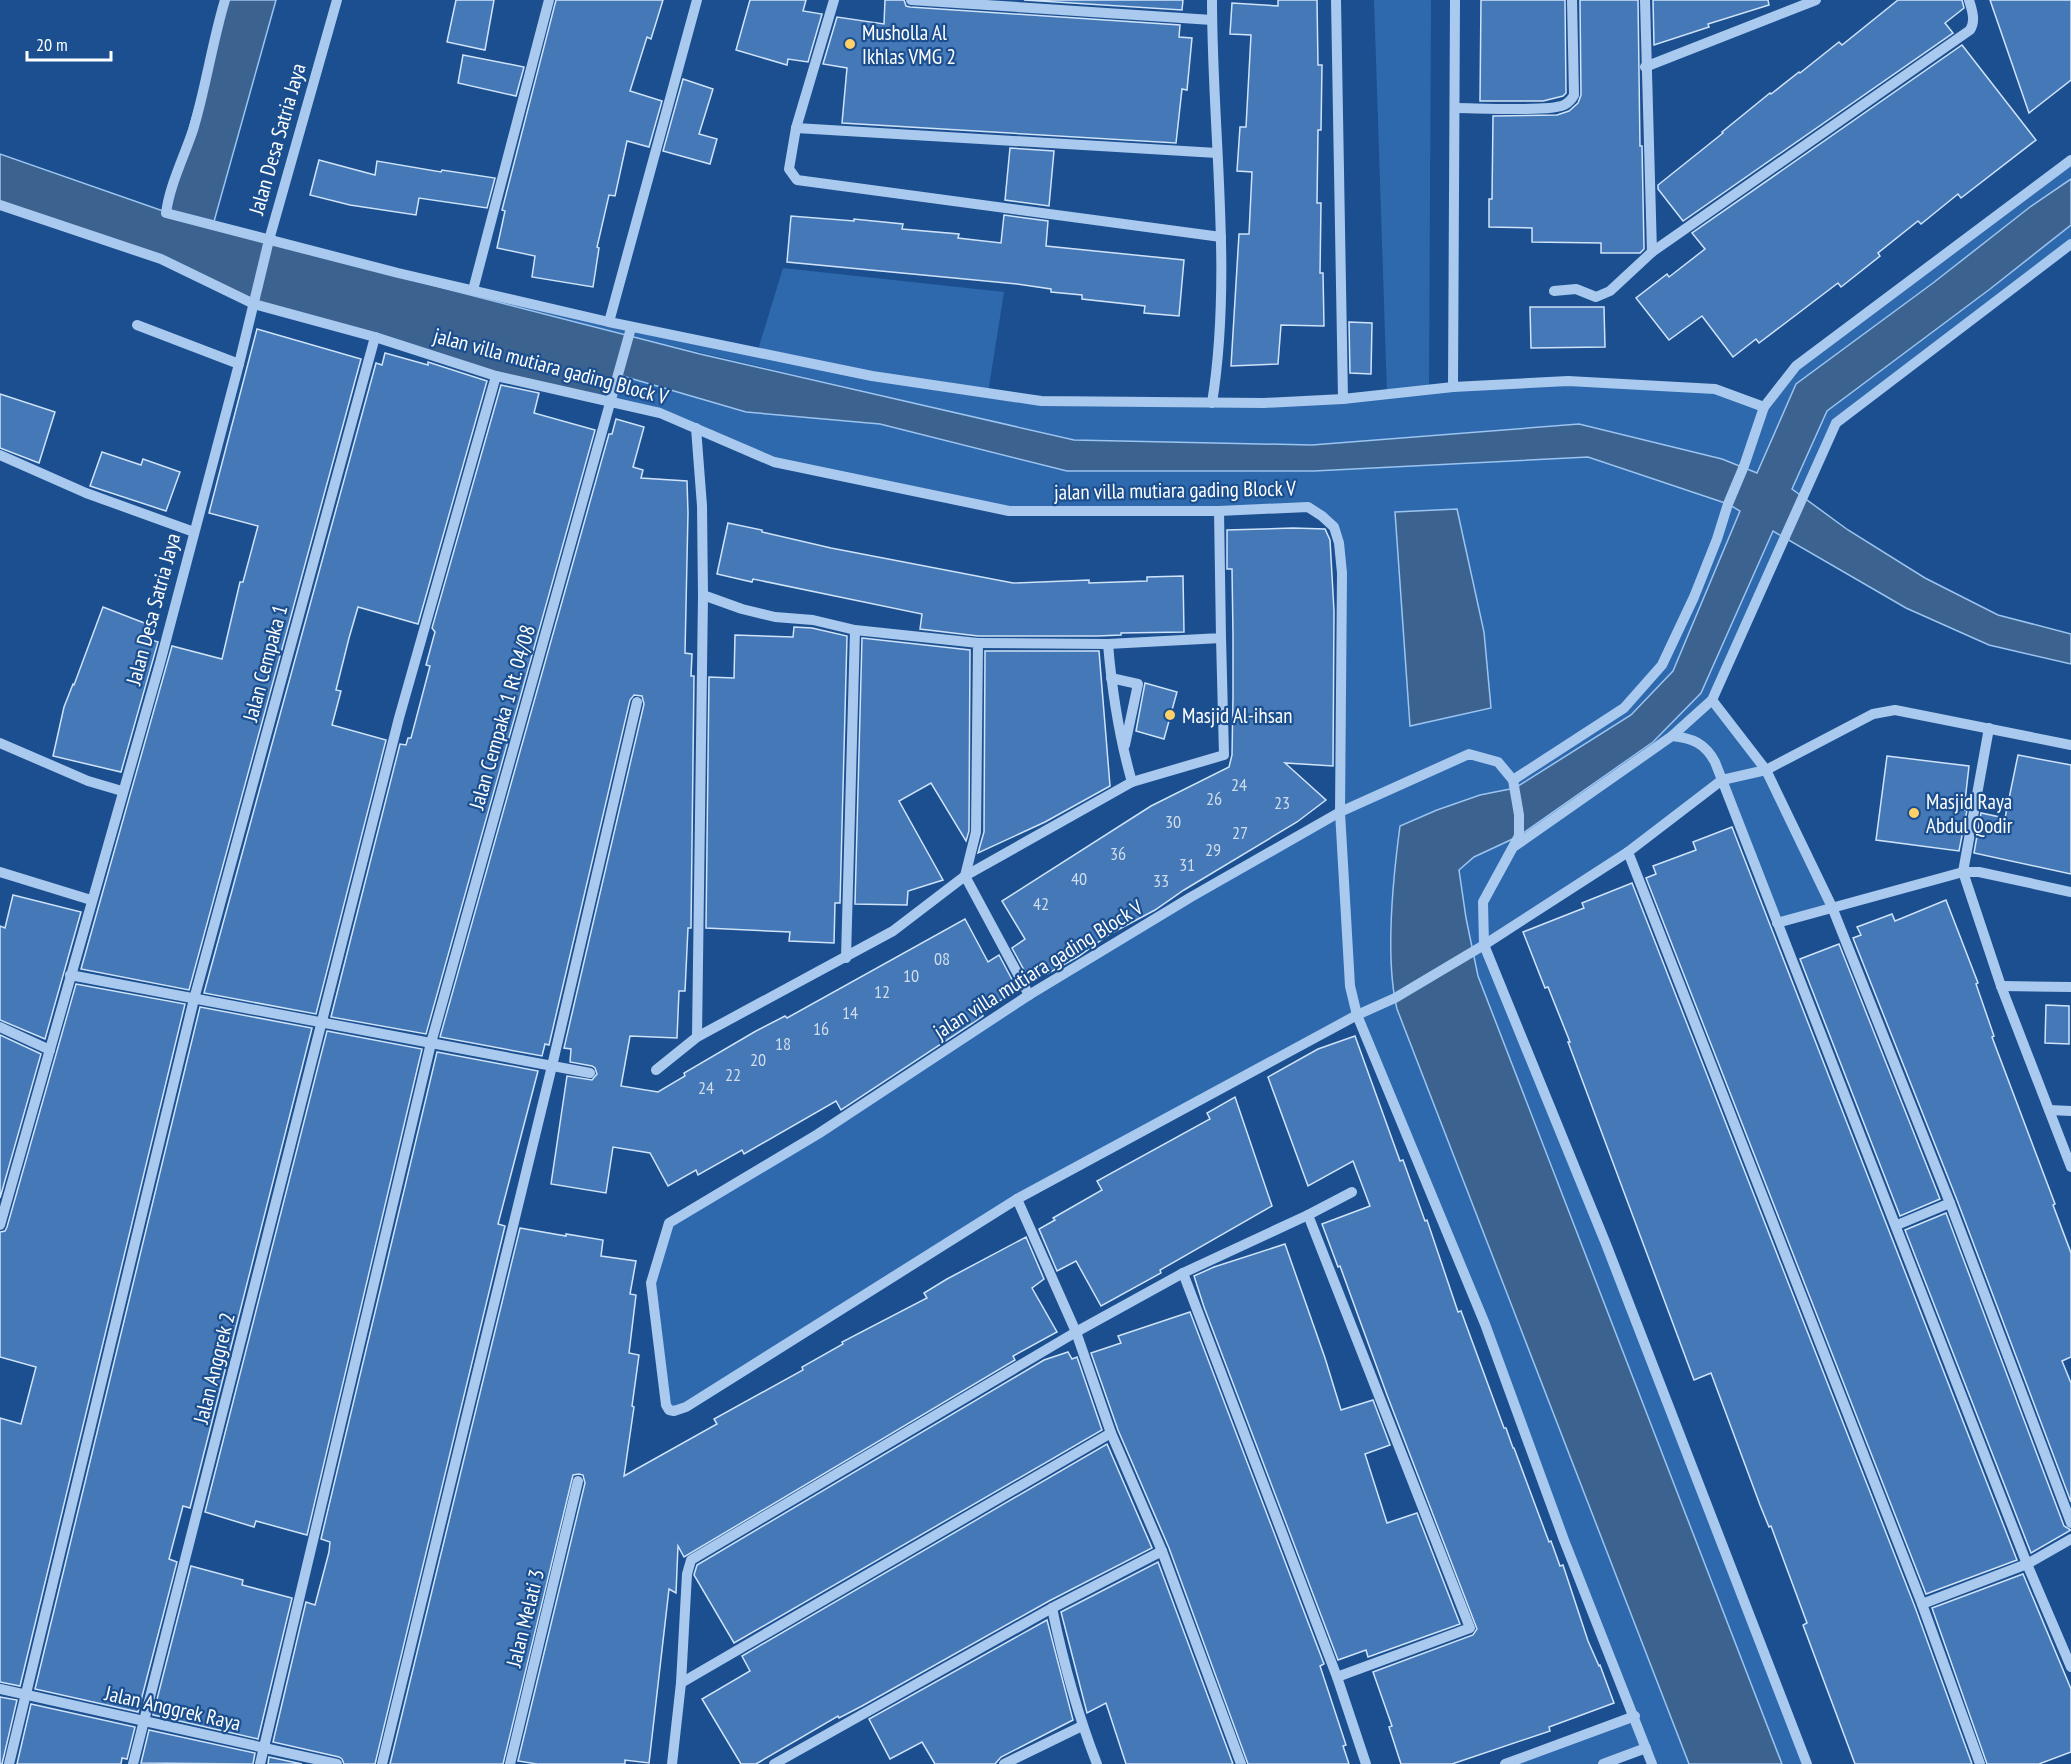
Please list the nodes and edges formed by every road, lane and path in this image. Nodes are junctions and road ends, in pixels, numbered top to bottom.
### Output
1 (225, 0) edge
2 (337, 0) edge
3 (549, 0) edge
4 (697, 0) edge
5 (834, 0) edge
6 (911, 0) edge
7 (1212, 0) edge
8 (1336, 0) edge
9 (1455, 0) edge
10 (1572, 0) edge
11 (1645, 0) edge
12 (1816, 0) edge
13 (1969, 0) edge
14 (1212, 20) junction
15 (1645, 67) junction
16 (1456, 108) junction
17 (796, 128) junction
18 (1217, 153) junction
19 (2071, 159) edge
20 (0, 205) edge
21 (1221, 237) junction
22 (269, 241) junction
23 (2071, 244) edge
24 (1652, 252) junction
25 (473, 290) junction
26 (1554, 291) dead end
27 (254, 304) junction
28 (609, 322) junction
29 (137, 325) dead end
30 (631, 328) junction
31 (375, 337) junction
32 (239, 364) junction
33 (496, 375) junction
34 (1453, 387) junction
35 (1342, 399) junction
36 (610, 400) junction
37 (1212, 403) junction
38 (1764, 407) junction
39 (696, 428) junction
40 (0, 455) edge
41 (1219, 511) junction
42 (194, 532) junction
43 (703, 595) junction
44 (855, 630) junction
45 (1221, 638) junction
46 (978, 643) junction
47 (1108, 644) junction
48 (1111, 678) junction
49 (1712, 700) junction
50 (637, 702) dead end
51 (1989, 728) junction
52 (1672, 736) junction
53 (0, 743) edge
54 (2071, 745) edge
55 (1123, 752) junction
56 (1766, 770) junction
57 (1513, 780) junction
58 (1722, 780) junction
59 (1132, 782) junction
60 (122, 791) junction
61 (1340, 812) junction
62 (1512, 848) junction
63 (1628, 852) junction
64 (0, 872) edge
65 (1963, 872) junction
66 (966, 876) junction
67 (2071, 892) edge
68 (91, 900) junction
69 (1832, 907) junction
70 (1778, 922) junction
71 (1484, 945) junction
72 (846, 958) junction
73 (70, 975) junction
74 (2001, 986) junction
75 (2071, 987) edge
76 (1029, 995) junction
77 (194, 999) junction
78 (1357, 1015) junction
79 (322, 1024) junction
80 (0, 1027) edge
81 (697, 1037) junction
82 (431, 1043) junction
83 (50, 1050) junction
84 (552, 1066) junction
85 (656, 1070) dead end
86 (590, 1073) dead end
87 (2049, 1110) junction
88 (2071, 1111) edge
89 (2071, 1167) edge
90 (1352, 1192) dead end
91 (1017, 1198) junction
92 (1950, 1203) junction
93 (1308, 1215) junction
94 (1897, 1225) junction
95 (0, 1226) edge
96 (1184, 1273) junction
97 (1076, 1332) junction
98 (1111, 1433) junction
99 (578, 1481) dead end
100 (2071, 1522) edge
101 (2071, 1539) edge
102 (1162, 1551) junction
103 (2026, 1564) junction
104 (1922, 1604) junction
105 (1052, 1608) junction
106 (2071, 1666) edge
107 (1337, 1677) junction
108 (681, 1683) junction
109 (0, 1689) edge
110 (25, 1695) junction
111 (1635, 1716) junction
112 (143, 1721) junction
113 (1082, 1726) junction
114 (263, 1748) junction
115 (1646, 1748) junction
116 (1541, 1752) junction
117 (9, 1764) edge
118 (134, 1764) edge
119 (260, 1764) edge
120 (337, 1764) edge
121 (382, 1764) edge
122 (510, 1764) edge
123 (672, 1764) edge
124 (774, 1764) edge
125 (1004, 1764) edge
126 (1098, 1764) edge
127 (1241, 1764) edge
128 (1366, 1764) edge
129 (1505, 1764) edge
130 (1543, 1764) edge
131 (1603, 1764) edge
132 (1652, 1764) edge
133 (1807, 1764) edge
134 (1980, 1764) edge

1 - 22 street
2 - 22 street, Jalan Desa Satria Jaya
3 - 25 street
4 - 28 street
5 - 17 street
6 - 14 street
7 - 14 street
8 - 35 street
9 - 16 street
10 - 16 street
11 - 15 street
12 - 15 street
13 - 24 street
14 - 18 street
15 - 24 street
16 - 34 street
17 - 18 street
17 - 21 street
18 - 21 street
19 - 38 street
20 - 27 street, jalan villa mutiara gading Block V
21 - 37 street
22 - 25 street
22 - 27 street, Jalan Desa Satria Jaya
23 - 49 street
24 - 26 street
25 - 28 street
27 - 31 street, jalan villa mutiara gading Block V
27 - 32 street, Jalan Desa Satria Jaya
28 - 30 street
29 - 32 street
30 - 36 street, Jalan Cempaka 1 Rt. 04/08
30 - 37 street
31 - 33 street, jalan villa mutiara gading Block V
31 - 77 street, Jalan Cempaka 1
32 - 42 street, Jalan Desa Satria Jaya
33 - 36 street, jalan villa mutiara gading Block V
33 - 79 street, Jalan Anggrek 2
34 - 35 street
34 - 38 street
35 - 37 street
36 - 39 street, jalan villa mutiara gading Block V
36 - 82 street, Jalan Cempaka 1 Rt. 04/08
38 - 57 street
39 - 41 street, jalan villa mutiara gading Block V
39 - 43 street
40 - 42 street
41 - 45 street
41 - 61 street, jalan villa mutiara gading Block V
42 - 60 street, Jalan Desa Satria Jaya
43 - 44 street
43 - 81 street
44 - 46 street
44 - 72 street
45 - 47 street
45 - 59 street
46 - 47 street
46 - 66 street
47 - 48 street
48 - 55 street
48 - 55 street
49 - 52 street
49 - 56 street
50 - 84 street
51 - 54 street
51 - 56 street
51 - 65 street
52 - 58 street
52 - 62 street
53 - 60 street
55 - 59 street
56 - 58 street
56 - 69 street
57 - 61 street
57 - 62 street
58 - 63 street
58 - 70 street
59 - 66 street
60 - 68 street, Jalan Desa Satria Jaya
61 - 76 street, jalan villa mutiara gading Block V
61 - 78 street
62 - 71 street
63 - 71 street
63 - 104 street
64 - 68 street
65 - 67 street
65 - 69 street
65 - 74 street
66 - 72 street
66 - 76 street
68 - 73 street, Jalan Desa Satria Jaya
69 - 70 street
69 - 92 street
70 - 94 street
71 - 78 street
71 - 133 street
72 - 81 street
73 - 77 street
73 - 83 street, Jalan Desa Satria Jaya
74 - 75 street
74 - 87 street
76 - 91 street, jalan villa mutiara gading Block V
77 - 79 street
77 - 110 street, Jalan Cempaka 1
78 - 91 street
78 - 111 street
79 - 82 street
79 - 112 street, Jalan Anggrek 2
80 - 83 street
81 - 85 street
82 - 84 street
82 - 114 street, Jalan Cempaka 1 Rt. 04/08
83 - 95 street, Jalan Desa Satria Jaya
84 - 86 street
84 - 121 street
87 - 88 street
87 - 89 street
90 - 93 street
91 - 97 street
92 - 94 street
92 - 100 street
93 - 96 street
93 - 107 street
94 - 103 street
96 - 97 street
96 - 107 street
97 - 98 street
97 - 108 street
98 - 102 street
98 - 108 street
99 - 122 street, Jalan Melati 3
101 - 103 street
102 - 105 street
102 - 127 street
103 - 104 street
103 - 106 street
104 - 134 street
105 - 113 street
105 - 124 street
107 - 128 street
108 - 123 street
109 - 110 street, Jalan Anggrek Raya
110 - 112 street, Jalan Anggrek Raya
110 - 117 street, Jalan Cempaka 1
111 - 115 street
111 - 116 street
112 - 114 street, Jalan Anggrek Raya
112 - 118 street, Jalan Anggrek 2
113 - 125 street
113 - 126 street
114 - 119 street, Jalan Cempaka 1 Rt. 04/08
114 - 120 street, Jalan Anggrek Raya
115 - 131 street
115 - 132 street
116 - 129 street
116 - 130 street

